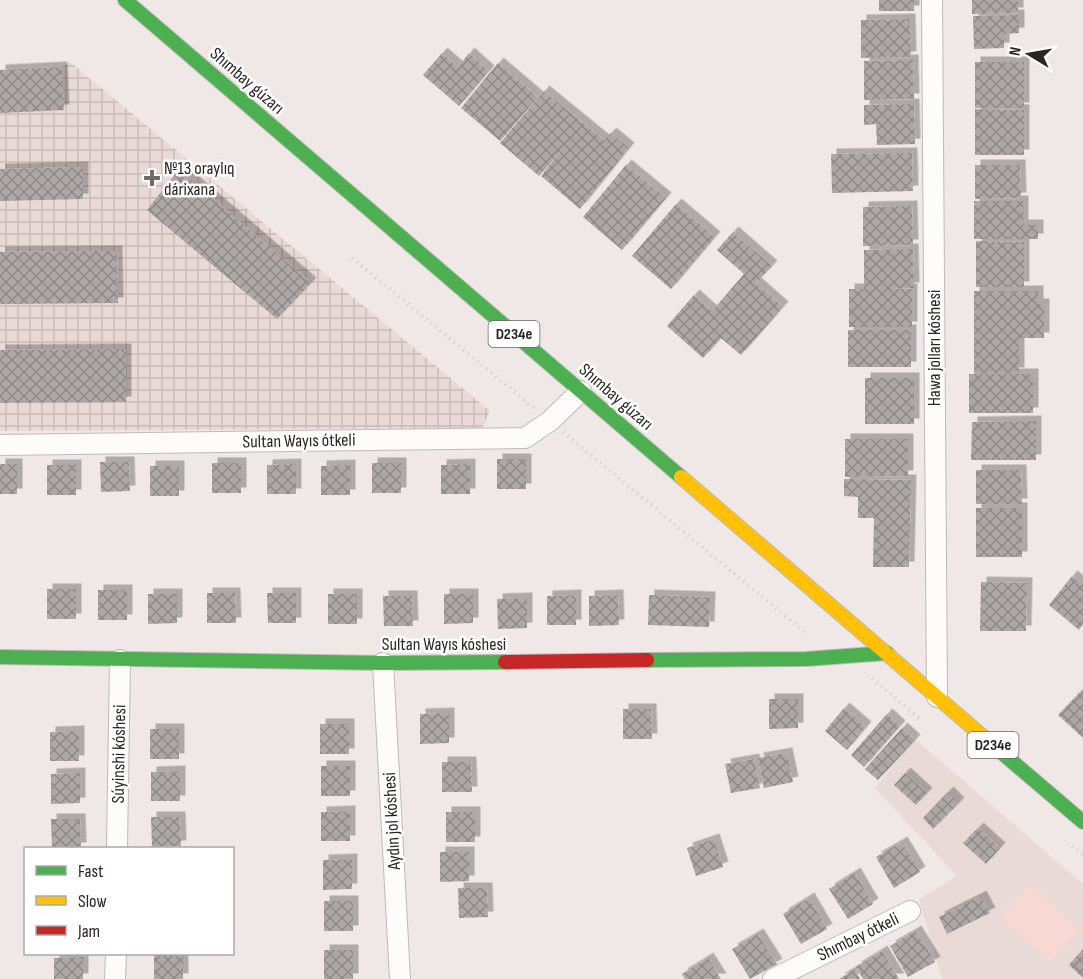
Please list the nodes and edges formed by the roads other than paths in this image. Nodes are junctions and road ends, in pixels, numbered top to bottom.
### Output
1 (124, 0) edge
2 (932, 0) edge
3 (581, 391) junction
4 (0, 445) edge
5 (887, 653) junction
6 (0, 657) edge
7 (120, 660) junction
8 (383, 663) junction
9 (937, 697) junction
10 (1083, 822) edge
11 (117, 847) edge
12 (910, 911) dead end
13 (116, 955) edge
14 (115, 979) edge
15 (400, 979) edge
16 (773, 979) edge

1 - 3 main road, Shımbay gúzarı / D234e
2 - 9 street, Hawa jolları kóshesi
3 - 4 street, Sultan Wayıs ótkeli
3 - 5 main road, Shımbay gúzarı / D234e
5 - 8 main road, Sultan Wayıs kóshesi
5 - 9 main road, Shımbay gúzarı / D234e
6 - 7 main road, Sultan Wayıs kóshesi
7 - 8 main road, Sultan Wayıs kóshesi
7 - 11 street, Súyinshi kóshesi
8 - 15 street, Aydın jol kóshesi
9 - 10 main road, Shımbay gúzarı / D234e
12 - 16 street, Shımbay ótkeli
13 - 14 street

